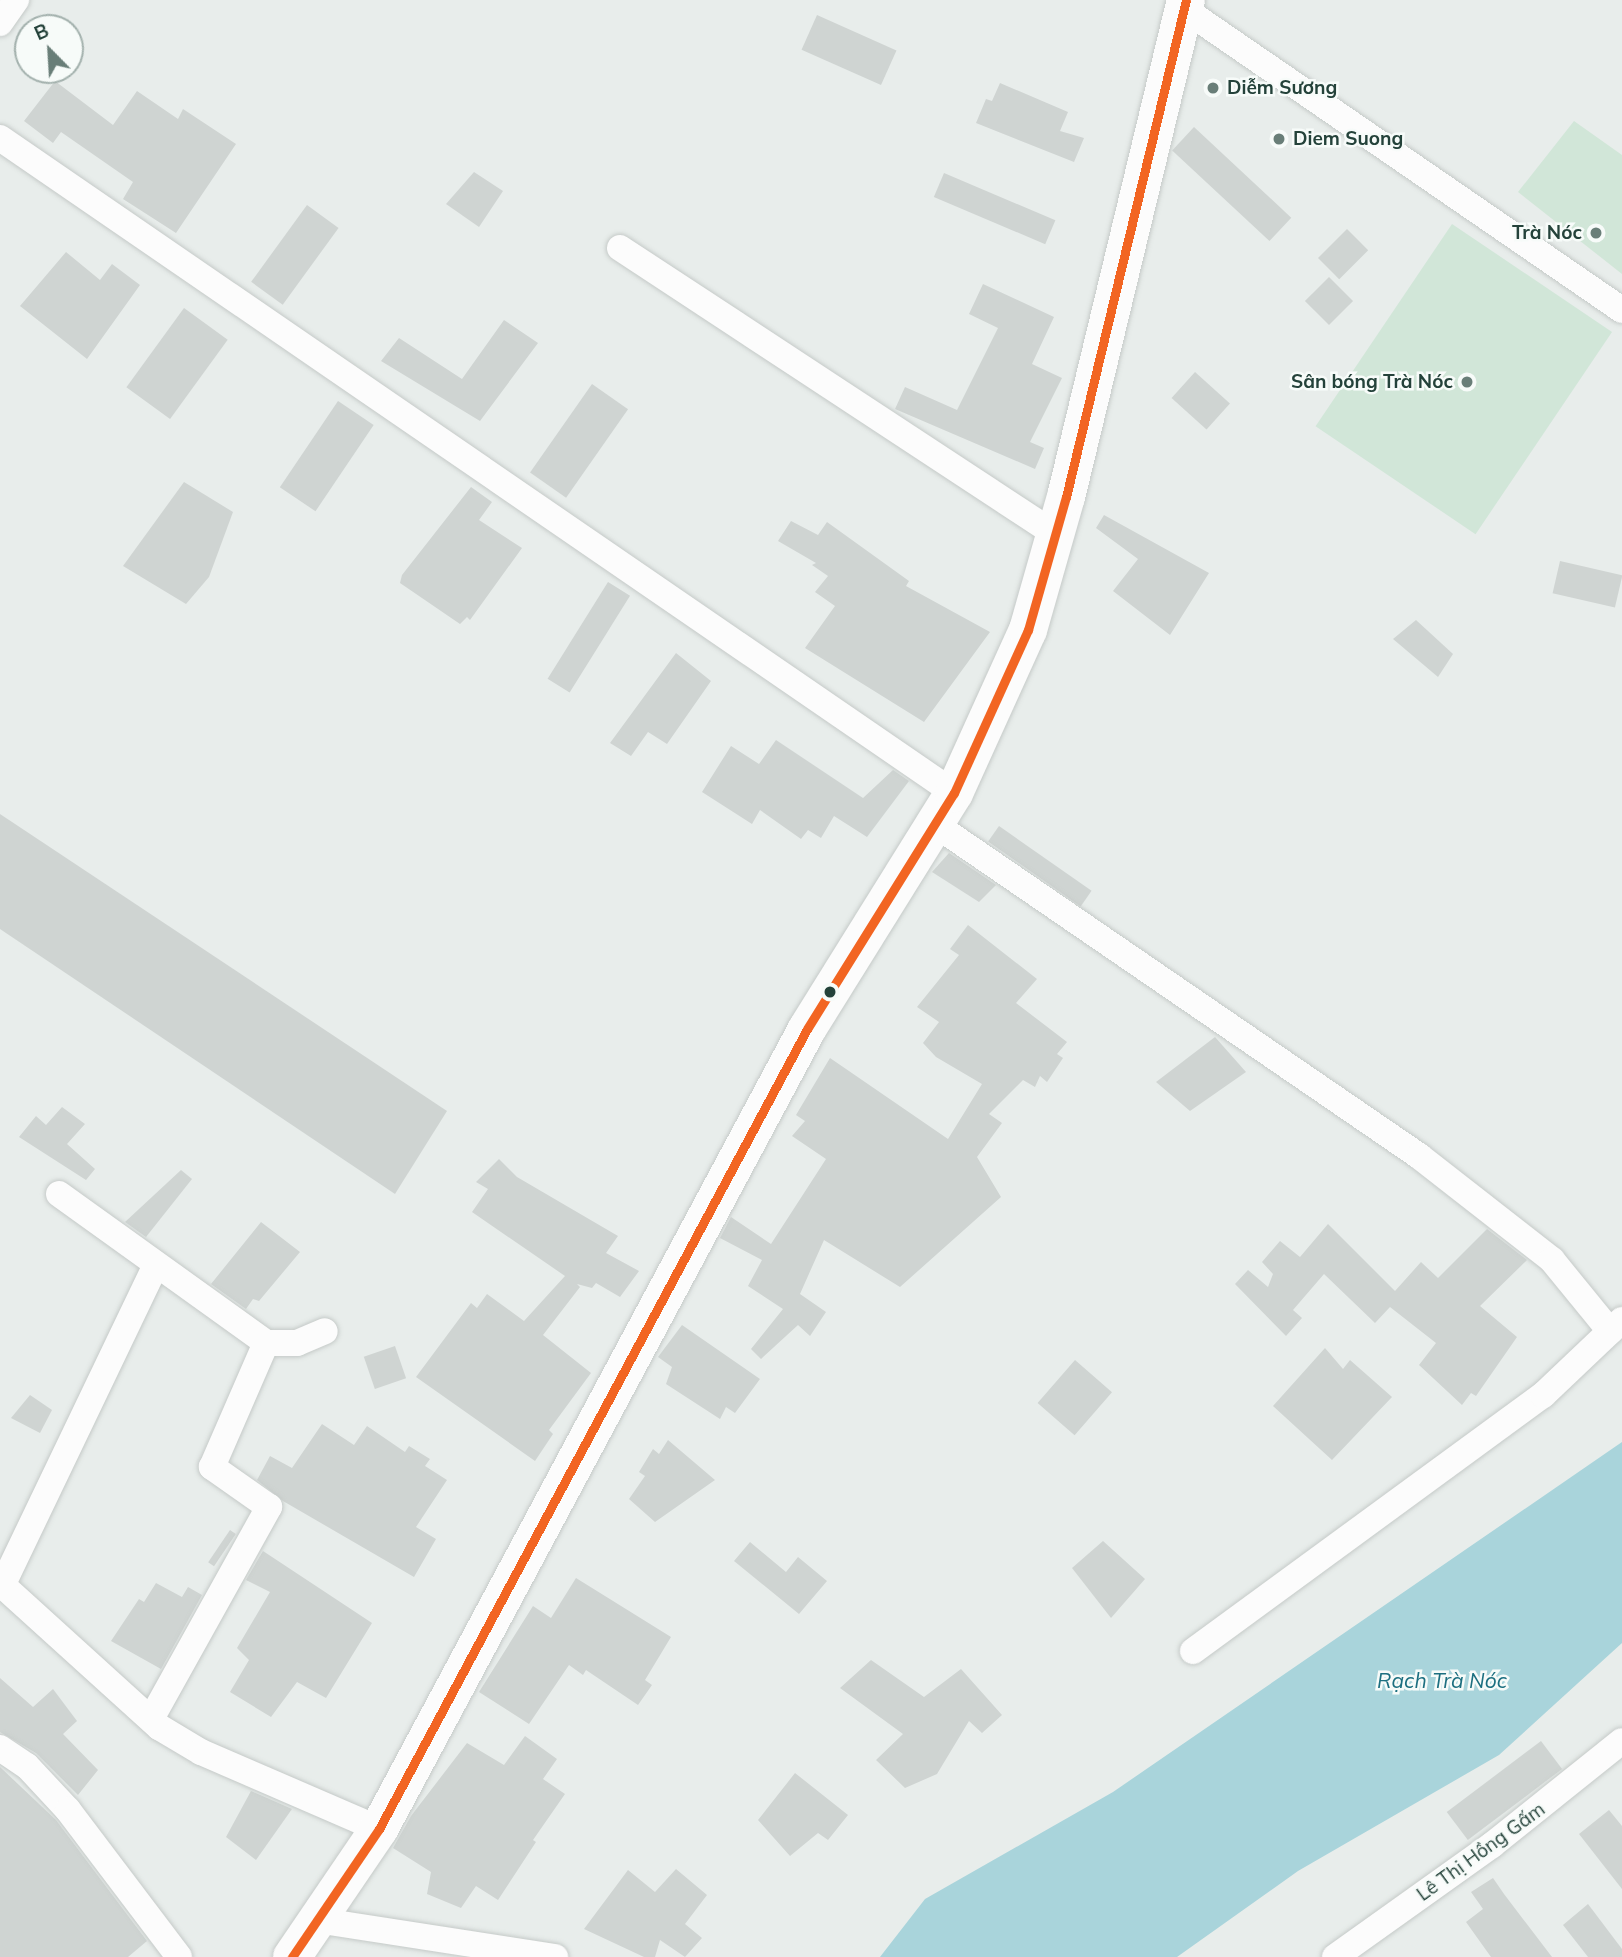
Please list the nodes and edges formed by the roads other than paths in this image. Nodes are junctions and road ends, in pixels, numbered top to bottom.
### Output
1 (16, 0) edge
2 (1185, 4) edge
3 (0, 23) edge
4 (0, 138) edge
5 (620, 248) dead end
6 (1622, 310) edge
7 (1055, 534) junction
8 (945, 809) junction
9 (59, 1194) dead end
10 (156, 1265) junction
11 (1616, 1326) edge
12 (325, 1331) dead end
13 (266, 1343) junction
14 (1, 1583) edge
15 (1193, 1651) dead end
16 (150, 1719) junction
17 (1622, 1741) edge
18 (0, 1748) edge
19 (379, 1829) junction
20 (316, 1920) junction
21 (179, 1957) edge
22 (292, 1957) edge
23 (555, 1957) edge
24 (1335, 1957) edge

1 - 3 street
2 - 6 street
2 - 7 main road
4 - 8 street
5 - 7 street
7 - 8 main road
8 - 11 street
8 - 19 main road
9 - 10 street
10 - 13 street
10 - 14 street
11 - 15 street
12 - 13 street
13 - 16 street
14 - 16 street
16 - 19 street
17 - 24 street, Lê Thị Hồng Gấm
18 - 21 street
19 - 20 main road
20 - 22 main road
20 - 23 street

